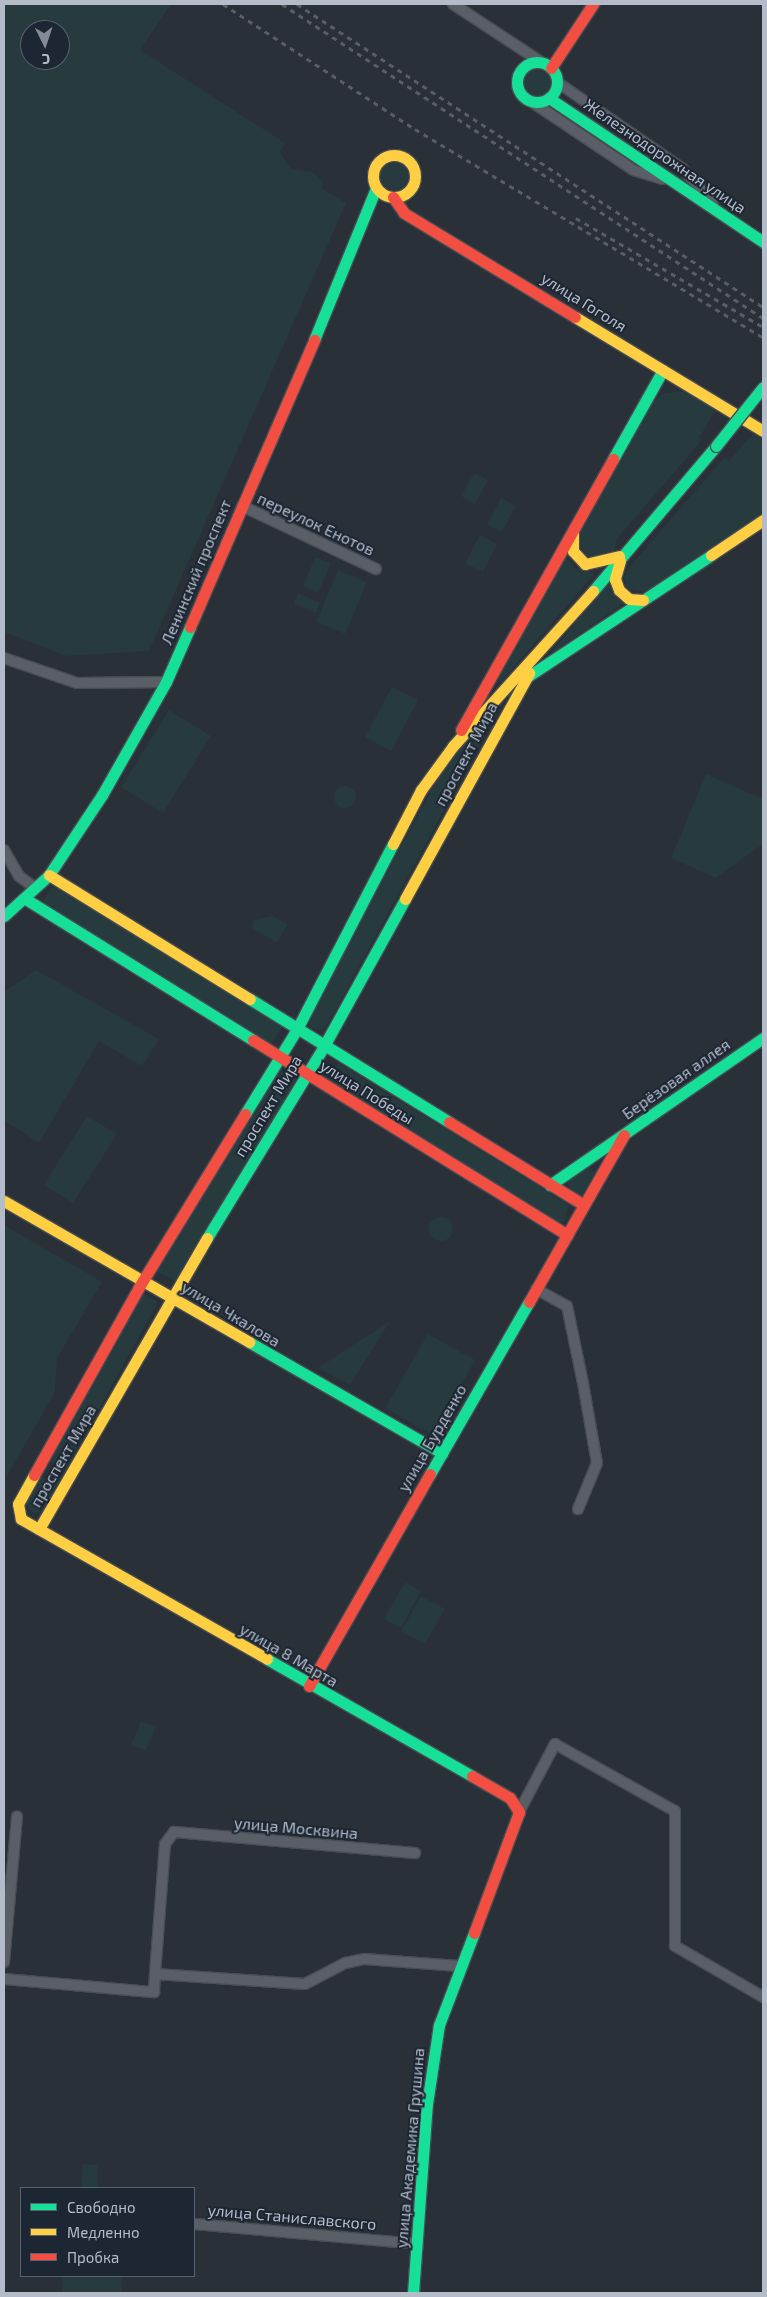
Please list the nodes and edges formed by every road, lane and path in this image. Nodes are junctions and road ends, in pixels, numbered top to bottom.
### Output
1 (453, 4) edge
2 (593, 4) edge
3 (548, 66) junction
4 (557, 82) junction
5 (549, 98) junction
6 (529, 100) junction
7 (674, 181) junction
8 (374, 191) junction
9 (390, 197) junction
10 (370, 212) junction
11 (720, 212) junction
12 (763, 242) edge
13 (663, 370) junction
14 (763, 387) edge
15 (763, 431) edge
16 (242, 506) junction
17 (763, 520) edge
18 (575, 525) junction
19 (627, 550) junction
20 (376, 569) dead end
21 (643, 600) junction
22 (541, 652) junction
23 (4, 658) edge
24 (526, 677) junction
25 (166, 682) junction
26 (453, 746) junction
27 (4, 850) edge
28 (49, 875) junction
29 (36, 890) junction
30 (24, 898) junction
31 (4, 916) edge
32 (297, 1029) junction
33 (763, 1038) edge
34 (324, 1046) junction
35 (280, 1057) junction
36 (307, 1074) junction
37 (624, 1134) junction
38 (550, 1185) junction
39 (4, 1202) edge
40 (584, 1205) junction
41 (567, 1235) junction
42 (144, 1280) junction
43 (536, 1289) junction
44 (172, 1297) junction
45 (442, 1452) junction
46 (578, 1509) dead end
47 (39, 1529) junction
48 (309, 1686) junction
49 (519, 1812) junction
50 (17, 1817) dead end
51 (415, 1853) dead end
52 (4, 1962) edge
53 (458, 1966) junction
54 (155, 1974) junction
55 (4, 1979) edge
56 (763, 1997) edge
57 (195, 2224) edge
58 (417, 2244) junction
59 (413, 2293) edge

1 - 3 street
2 - 3 street
3 - 4 street
3 - 6 street
4 - 5 street
4 - 11 street
5 - 6 street
5 - 7 street, Железнодорожная улица
6 - 7 street
7 - 11 street, Железнодорожная улица
8 - 9 street
8 - 9 street
8 - 10 street, Ленинский проспект
9 - 10 street, Ленинский проспект
9 - 13 street, улица Гоголя
10 - 16 street, Ленинский проспект
11 - 12 street, Железнодорожная улица
13 - 15 street, улица Гоголя
13 - 18 street
14 - 19 street, проспект Мира, bridge
16 - 20 street, переулок Енотов
16 - 25 street, Ленинский проспект
17 - 21 street
18 - 19 street
18 - 26 street
19 - 21 street
19 - 22 street, проспект Мира
21 - 24 street
22 - 24 street, проспект Мира
22 - 26 street, проспект Мира
23 - 25 street
24 - 34 street, проспект Мира
25 - 28 street, Ленинский проспект
26 - 32 street, проспект Мира
27 - 29 street
28 - 29 street, Ленинский проспект
28 - 32 street, улица Победы
29 - 30 street, Ленинский проспект
30 - 31 street, Ленинский проспект
30 - 35 street, улица Победы
32 - 34 street, улица Победы
32 - 35 street, проспект Мира
33 - 37 street, Берёзовая аллея
34 - 36 street, проспект Мира
34 - 38 street, улица Победы
35 - 36 street, улица Победы
35 - 42 street, проспект Мира
36 - 41 street, улица Победы
36 - 44 street, проспект Мира
37 - 38 street
37 - 40 street, Берёзовая аллея
38 - 40 street, улица Победы
39 - 42 street, улица Чкалова
40 - 41 street, улица Бурденко
41 - 43 street, улица Бурденко
42 - 44 street, улица Чкалова
42 - 47 street, проспект Мира
43 - 45 street, улица Бурденко
43 - 46 street
44 - 45 street, улица Чкалова
44 - 47 street, проспект Мира
45 - 48 street, улица Бурденко
47 - 48 street, улица 8 Марта
48 - 49 street, улица 8 Марта
49 - 53 street, улица Академика Грушина
49 - 56 street
50 - 52 street
51 - 54 street, улица Москвина
53 - 54 street
53 - 58 street, улица Академика Грушина
54 - 55 street
57 - 58 street, улица Станиславского
58 - 59 street, улица Академика Грушина

